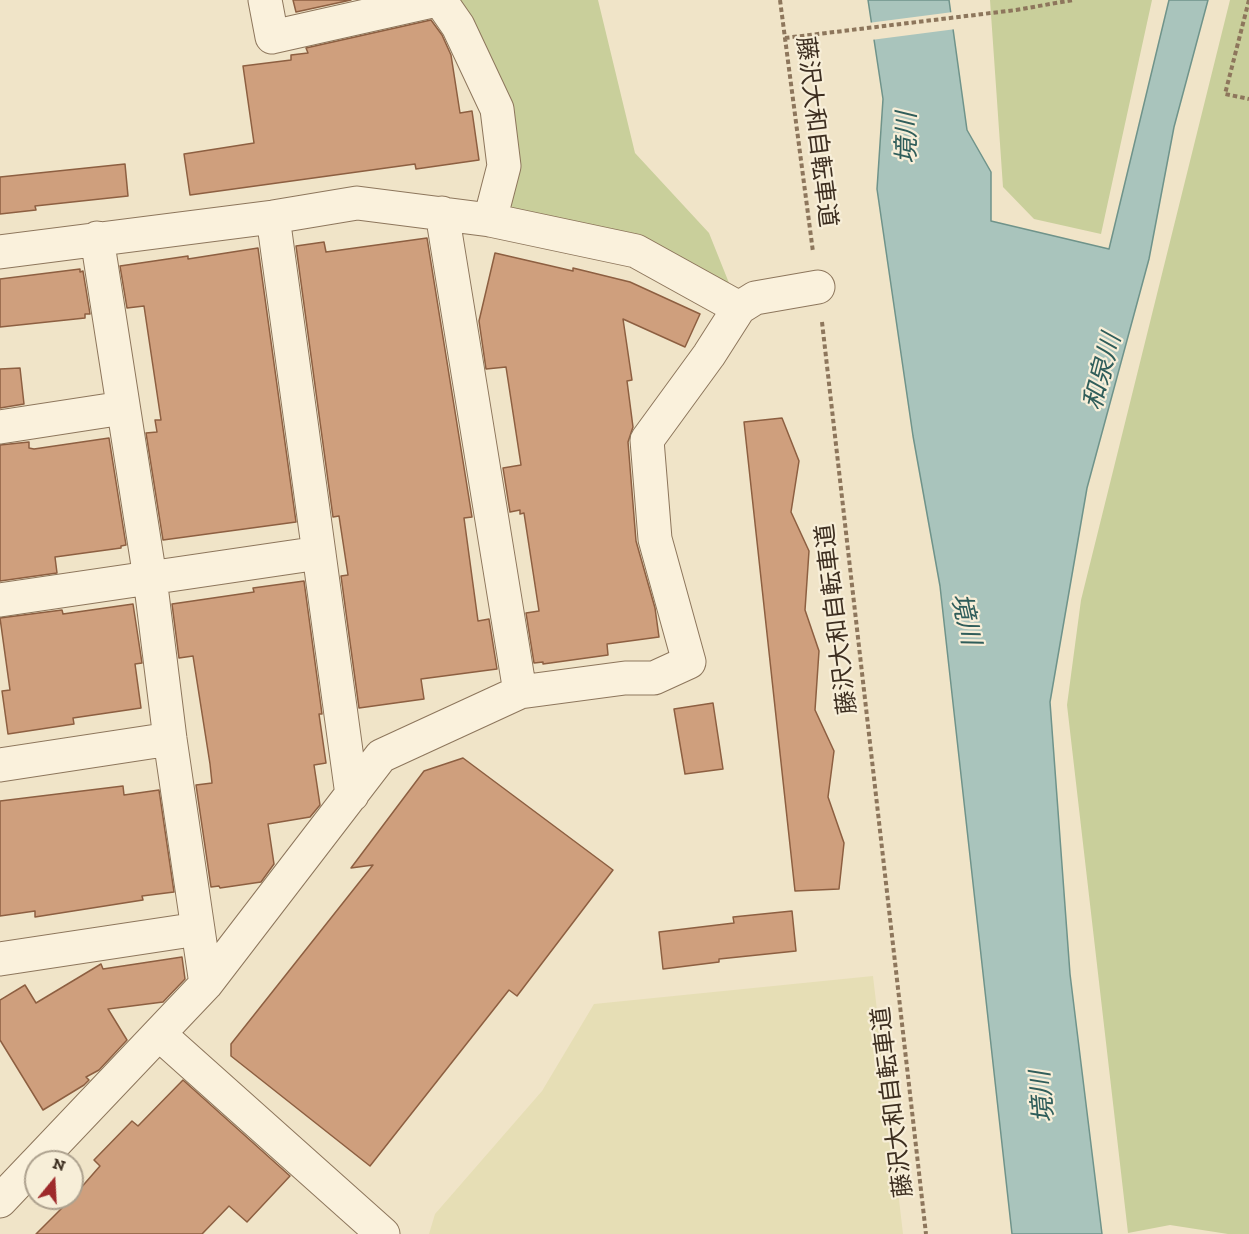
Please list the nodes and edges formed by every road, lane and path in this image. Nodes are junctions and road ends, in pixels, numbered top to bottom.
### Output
1 (265, 0) edge
2 (438, 0) edge
3 (780, 0) edge
4 (1073, 0) edge
5 (1249, 0) edge
6 (785, 38) junction
7 (1249, 99) edge
8 (442, 213) junction
9 (273, 217) junction
10 (490, 220) junction
11 (97, 238) junction
12 (0, 252) edge
13 (818, 287) junction
14 (739, 308) junction
15 (123, 408) junction
16 (0, 427) edge
17 (319, 553) junction
18 (150, 578) junction
19 (0, 600) edge
20 (520, 692) junction
21 (170, 739) junction
22 (0, 765) edge
23 (352, 795) junction
24 (198, 929) junction
25 (0, 959) edge
26 (206, 984) junction
27 (159, 1034) junction
28 (49, 1150) edge
29 (24, 1176) edge
30 (0, 1201) edge
31 (383, 1234) edge
32 (926, 1234) edge

1 - 2 street
2 - 10 street
3 - 6 path, 藤沢大和自転車道
4 - 6 path
5 - 7 path
6 - 13 path, 藤沢大和自転車道
8 - 9 street
8 - 10 street
8 - 20 street
9 - 11 street
9 - 17 street
10 - 14 street
11 - 12 street
11 - 15 street
13 - 14 street
13 - 32 path, 藤沢大和自転車道
14 - 20 street
15 - 16 street
15 - 18 street
17 - 18 street
17 - 23 street
18 - 19 street
18 - 21 street
20 - 23 street
21 - 22 street
21 - 24 street
23 - 26 street
24 - 25 street
24 - 26 street
26 - 27 street
27 - 28 street
27 - 31 street
29 - 30 street

